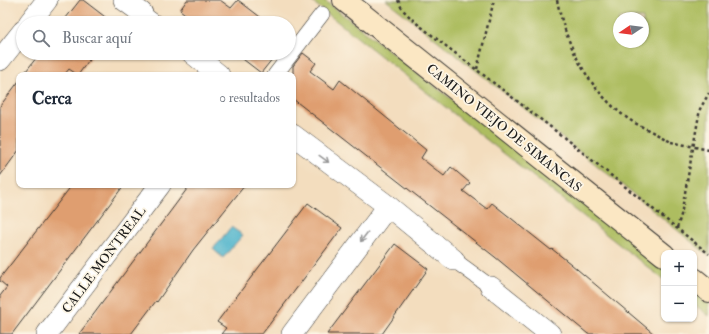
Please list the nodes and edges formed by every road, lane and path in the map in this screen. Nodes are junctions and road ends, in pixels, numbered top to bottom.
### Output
1 (47, 0) edge
2 (124, 0) edge
3 (344, 0) edge
4 (398, 0) edge
5 (494, 0) edge
6 (558, 0) edge
7 (322, 14) dead end
8 (34, 16) edge
9 (146, 16) edge
10 (16, 40) edge
11 (296, 48) edge
12 (0, 60) edge
13 (201, 60) edge
14 (287, 60) edge
15 (477, 69) junction
16 (215, 72) edge
17 (277, 72) edge
18 (709, 93) edge
19 (296, 137) edge
20 (709, 150) edge
21 (158, 188) edge
22 (388, 206) junction
23 (678, 228) junction
24 (661, 253) edge
25 (709, 254) edge
26 (459, 264) joint
27 (697, 281) edge
28 (491, 287) joint
29 (709, 291) edge
30 (545, 332) edge
31 (47, 334) edge
32 (292, 334) edge

1 - 8 street
2 - 9 street
3 - 24 main road, CAMINO VIEJO DE SIMANCAS
4 - 15 path
5 - 15 path
6 - 20 path, bridge
7 - 11 street
10 - 12 street
13 - 16 street
14 - 17 street
15 - 23 path
18 - 23 path
19 -> 22 street
21 - 31 street, CALLE MONTREAL
22 - 26 street
22 -> 32 street
23 - 25 path
26 - 28 street
27 - 29 main road
28 - 30 street

